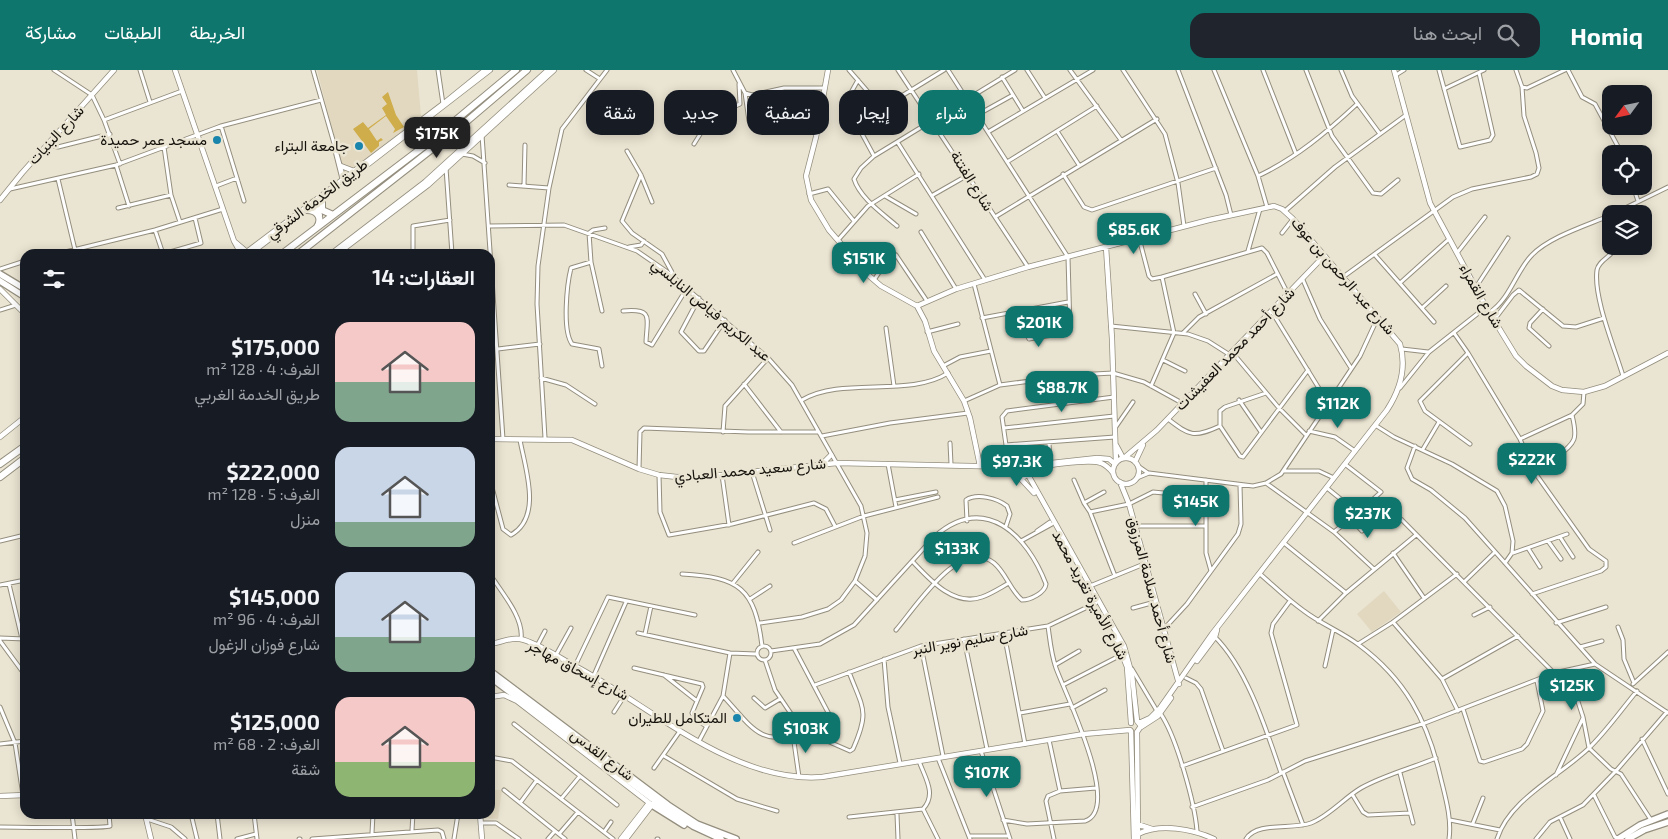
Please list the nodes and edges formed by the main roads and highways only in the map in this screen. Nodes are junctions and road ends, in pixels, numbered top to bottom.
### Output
1 (516, 70) edge
2 (527, 70) edge
3 (322, 199) road end
4 (315, 203) road end
5 (307, 210) road end
6 (319, 215) junction
7 (333, 215) junction
8 (316, 228) junction
9 (289, 249) edge
10 (304, 249) edge
11 (0, 274) edge
12 (0, 281) edge
13 (20, 291) edge
14 (20, 292) edge
15 (20, 450) edge
16 (20, 462) edge
17 (0, 464) edge
18 (0, 477) edge
19 (495, 675) edge
20 (495, 681) edge
21 (651, 804) road end
22 (1668, 814) edge
23 (1668, 822) edge
24 (718, 837) edge
25 (1616, 838) edge
26 (736, 839) edge
27 (1628, 839) edge

1 - 7 highway
2 - 10 highway
3 - 7 highway
4 - 6 highway
5 - 6 highway
6 - 8 highway
7 - 8 highway
8 - 9 highway
11 - 13 highway
12 - 14 highway
15 - 17 highway
16 - 18 highway
19 - 24 highway, شارع القدس
20 - 24 highway, شارع القدس
21 - 24 highway
22 - 25 highway
23 - 27 highway
24 - 26 highway

